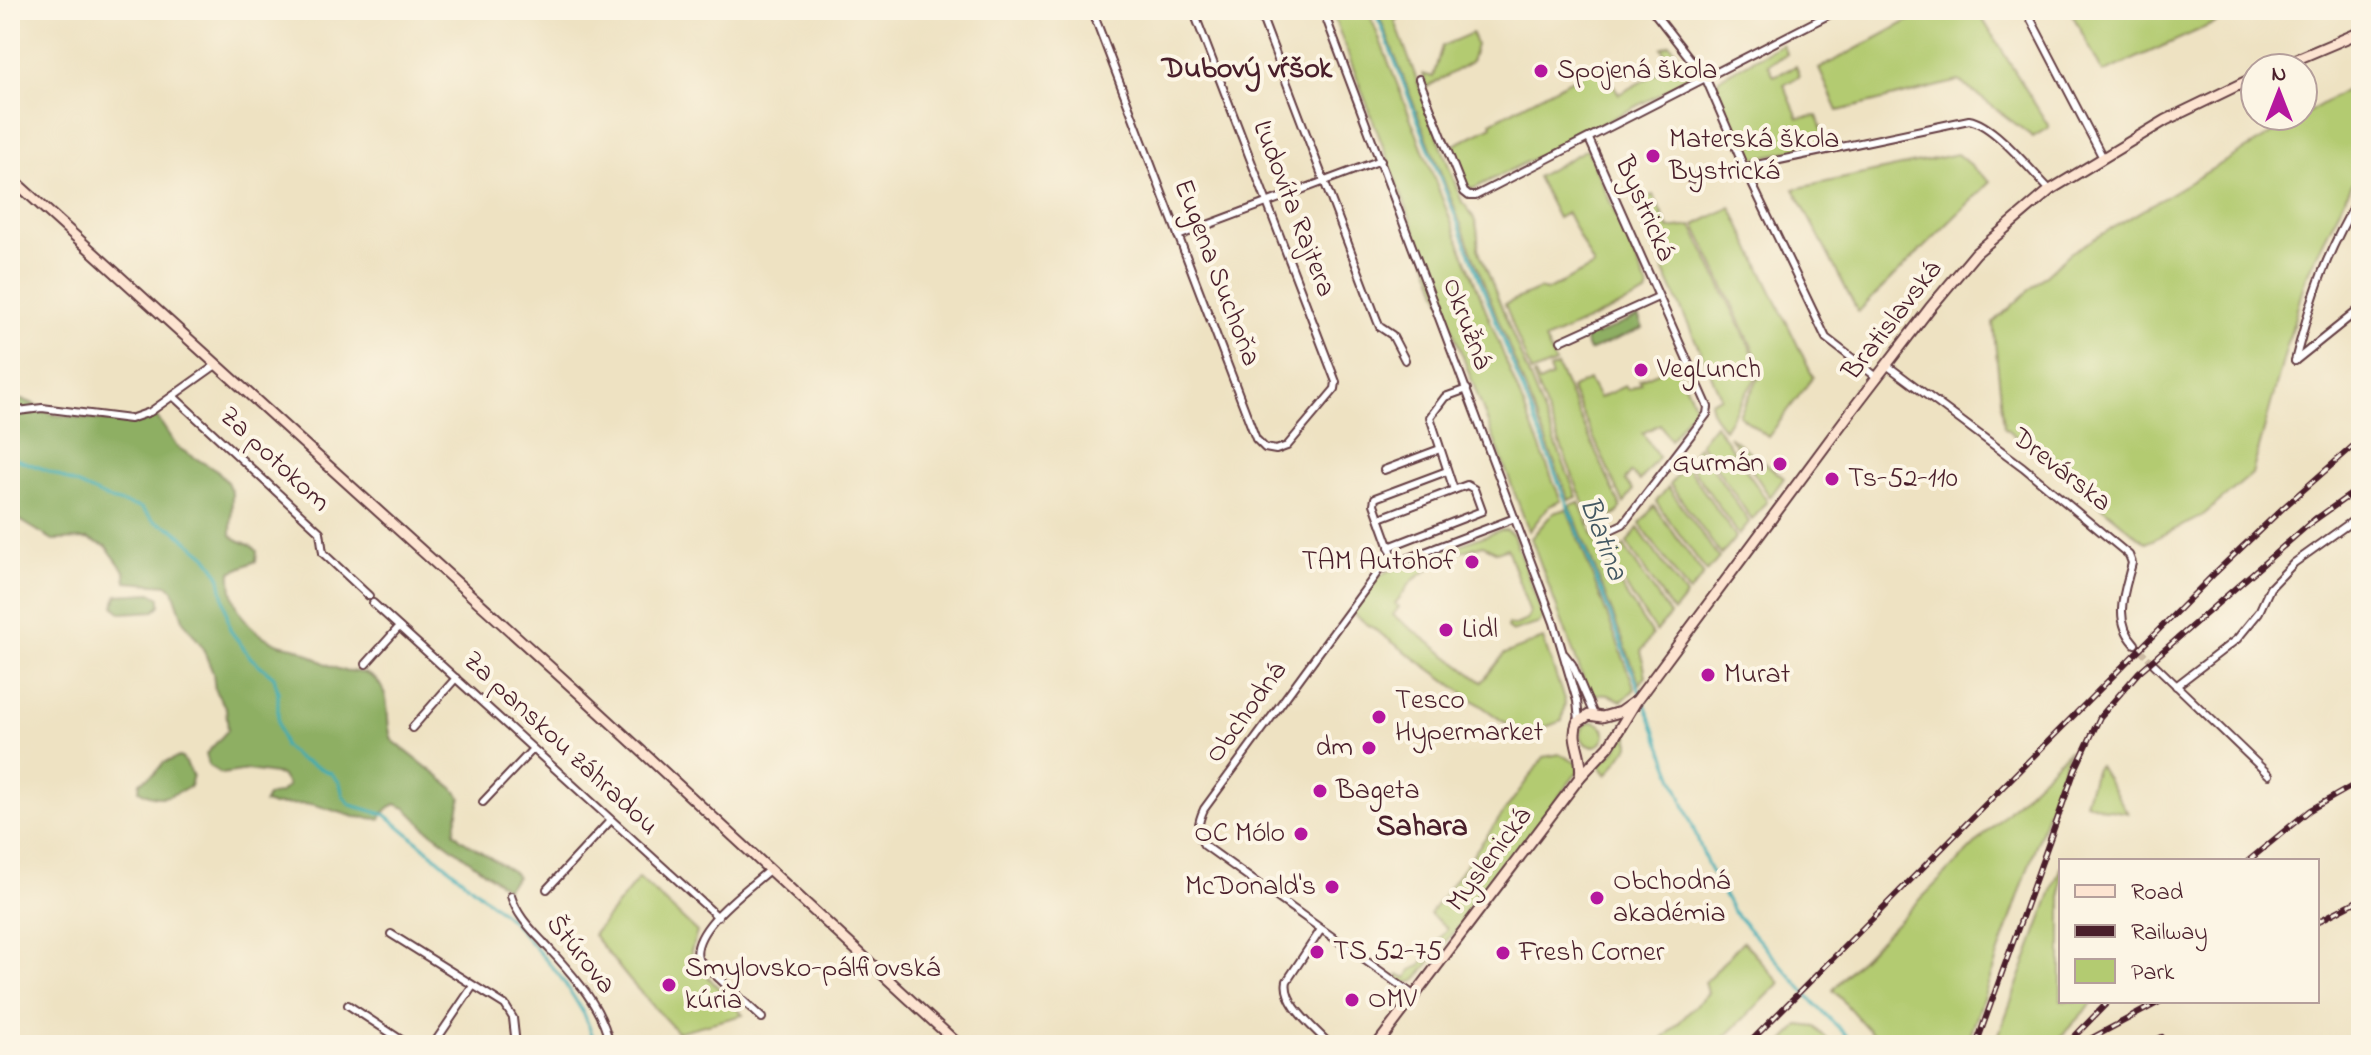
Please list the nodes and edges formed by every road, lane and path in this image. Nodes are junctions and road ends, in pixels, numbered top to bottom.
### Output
1 (1092, 10) edge
2 (1193, 10) edge
3 (1259, 10) edge
4 (1323, 10) edge
5 (1652, 10) edge
6 (1838, 10) edge
7 (2026, 10) edge
8 (2361, 32) edge
9 (2314, 52) edge
10 (1419, 79) dead end
11 (1706, 79) junction
12 (2239, 85) edge
13 (1589, 139) junction
14 (2103, 158) junction
15 (1381, 160) junction
16 (1744, 167) junction
17 (1690, 179) dead end
18 (14, 180) edge
19 (1325, 181) junction
20 (2050, 190) junction
21 (2361, 194) edge
22 (1267, 203) junction
23 (1178, 236) junction
24 (1658, 297) junction
25 (2361, 308) edge
26 (1561, 341) dead end
27 (1405, 360) dead end
28 (216, 365) junction
29 (1888, 366) junction
30 (1878, 378) junction
31 (1335, 379) joint
32 (1467, 389) junction
33 (173, 396) junction
34 (10, 412) edge
35 (1440, 449) junction
36 (1384, 470) dead end
37 (1447, 471) junction
38 (1454, 490) junction
39 (2361, 515) edge
40 (1380, 518) junction
41 (1515, 518) junction
42 (1460, 520) junction
43 (1608, 531) dead end
44 (1466, 536) junction
45 (1389, 547) junction
46 (1395, 562) junction
47 (371, 600) joint
48 (399, 627) junction
49 (2135, 644) tunnel mouth
50 (1565, 655) junction
51 (366, 664) dead end
52 (2154, 664) tunnel mouth
53 (456, 678) junction
54 (2176, 686) junction
55 (1637, 700) junction
56 (1598, 716) junction
57 (1579, 721) junction
58 (412, 728) dead end
59 (1612, 740) junction
60 (1579, 747) junction
61 (532, 750) junction
62 (1602, 752) junction
63 (2269, 775) dead end
64 (1580, 777) junction
65 (483, 802) dead end
66 (610, 821) junction
67 (769, 870) junction
68 (547, 889) dead end
69 (511, 896) dead end
70 (718, 917) junction
71 (1320, 931) junction
72 (391, 934) dead end
73 (473, 986) junction
74 (1416, 997) junction
75 (348, 1005) dead end
76 (762, 1018) dead end
77 (409, 1045) edge
78 (433, 1045) edge
79 (516, 1045) edge
80 (610, 1045) edge
81 (959, 1045) edge
82 (1330, 1045) edge
83 (1377, 1045) edge

1 - 23 street, Eugena Suchoňa
2 - 22 street, Ľudovíta Rajtera
3 - 19 street
4 - 15 street, Okružná
5 - 11 street
6 - 11 street
7 - 14 street
8 - 9 main road
10 - 13 street
11 - 13 street
11 - 16 street
12 - 14 main road, Bratislavská
13 - 24 street, Bystrická
14 - 20 main road, Bratislavská
15 - 19 street
15 - 32 street, Okružná
16 - 17 street
16 - 20 street
16 - 30 street
18 - 28 main road
19 - 22 street
19 - 27 street
20 - 29 main road, Bratislavská
21 - 25 street
22 - 23 street
22 - 31 street, Ľudovíta Rajtera
23 - 31 street, Eugena Suchoňa
24 - 26 street, Bystrická
24 - 43 street, Bystrická
28 - 33 street
28 - 67 main road
29 - 30 main road, Bratislavská
29 - 49 street, Drevárska
30 - 55 main road, Bratislavská
32 - 35 street
32 - 41 street, Okružná
33 - 34 street
33 - 47 street, Za potokom
35 - 36 street
35 - 37 street
37 - 38 street
37 - 40 street
38 - 40 street
38 - 42 street
39 - 54 street
40 - 45 street
41 - 44 street, Obchodná
41 - 50 street, Okružná
42 - 44 street
42 - 45 street
44 - 46 street, Obchodná
45 - 46 street
46 - 71 street, Obchodná
47 - 48 street, Za panskou záhradou
48 - 51 street
48 - 53 street, Za panskou záhradou
50 - 56 street, Okružná
50 - 57 street, Okružná
52 - 54 street
53 - 58 street
53 - 61 street, Za panskou záhradou
54 - 63 street
55 - 56 main road
55 - 59 main road, Bratislavská
56 - 57 main road
56 - 59 main road
57 - 60 main road
59 - 62 main road
60 - 62 main road
60 - 64 main road
61 - 65 street
61 - 66 street, Za panskou záhradou
62 - 64 main road, Myslenická
64 - 74 main road, Myslenická
66 - 68 street
66 - 70 street, Za panskou záhradou
67 - 70 street
67 - 81 main road
69 - 80 street, Štúrova
70 - 76 street
71 - 74 street, Obchodná
71 - 82 street
72 - 73 street
73 - 78 street
73 - 79 street
74 - 83 main road, Myslenická
75 - 77 street

